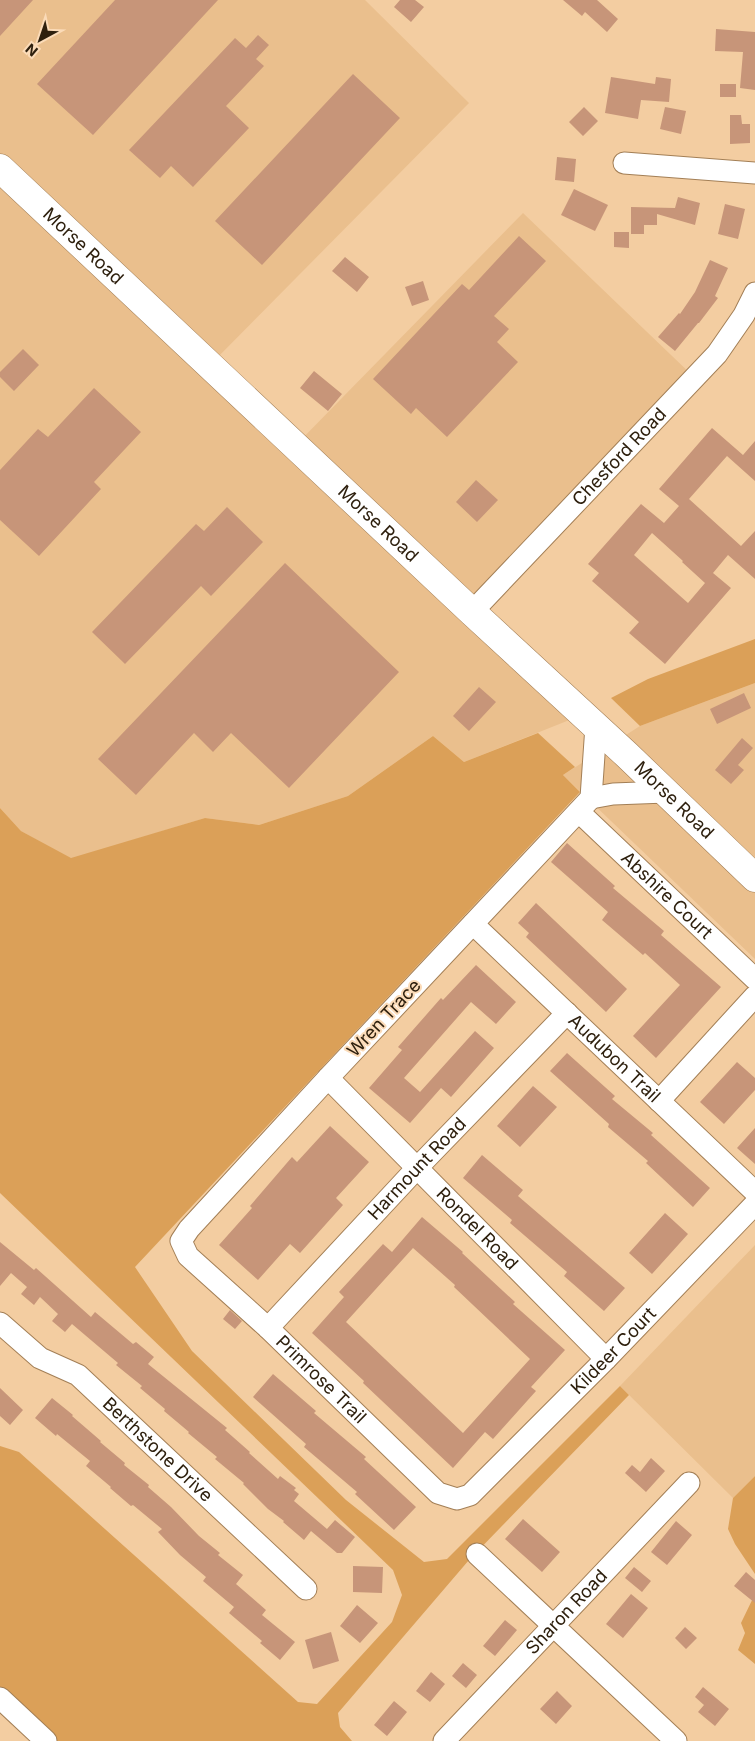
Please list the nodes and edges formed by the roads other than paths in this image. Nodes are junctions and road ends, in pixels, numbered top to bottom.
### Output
1 (624, 162) dead end
2 (0, 168) edge
3 (755, 173) edge
4 (755, 293) edge
5 (472, 612) junction
6 (596, 726) junction
7 (666, 792) junction
8 (585, 805) junction
9 (755, 878) edge
10 (473, 924) junction
11 (755, 979) edge
12 (755, 996) edge
13 (567, 1013) junction
14 (328, 1078) junction
15 (659, 1101) junction
16 (417, 1168) junction
17 (755, 1192) edge
18 (755, 1204) edge
19 (181, 1241) joint
20 (0, 1323) edge
21 (268, 1328) junction
22 (606, 1359) junction
23 (689, 1484) dead end
24 (470, 1495) joint
25 (477, 1554) dead end
26 (306, 1589) dead end
27 (554, 1626) junction
28 (0, 1698) edge
29 (46, 1741) edge
30 (444, 1741) edge
31 (676, 1741) edge

1 - 3 street
2 - 5 main road, Morse Road
4 - 5 street, Chesford Road
5 - 6 main road, Morse Road
6 - 7 main road, Morse Road
6 - 8 street
7 - 8 street
7 - 9 main road, Morse Road
8 - 10 street, Wren Trace
8 - 11 street, Abshire Court
10 - 13 street, Audubon Trail
10 - 14 street, Wren Trace
12 - 15 street
13 - 15 street, Audubon Trail
13 - 16 street, Harmount Road
14 - 16 street, Rondel Road
14 - 19 street, Wren Trace
15 - 17 street, Audubon Trail
16 - 21 street, Harmount Road
16 - 22 street, Rondel Road
18 - 22 street, Kildeer Court
19 - 21 street, Primrose Trail
20 - 26 street, Berthstone Drive
21 - 24 street, Primrose Trail
22 - 24 street, Kildeer Court
23 - 27 street, Sharon Road
25 - 27 street
27 - 30 street, Sharon Road
27 - 31 street
28 - 29 street

